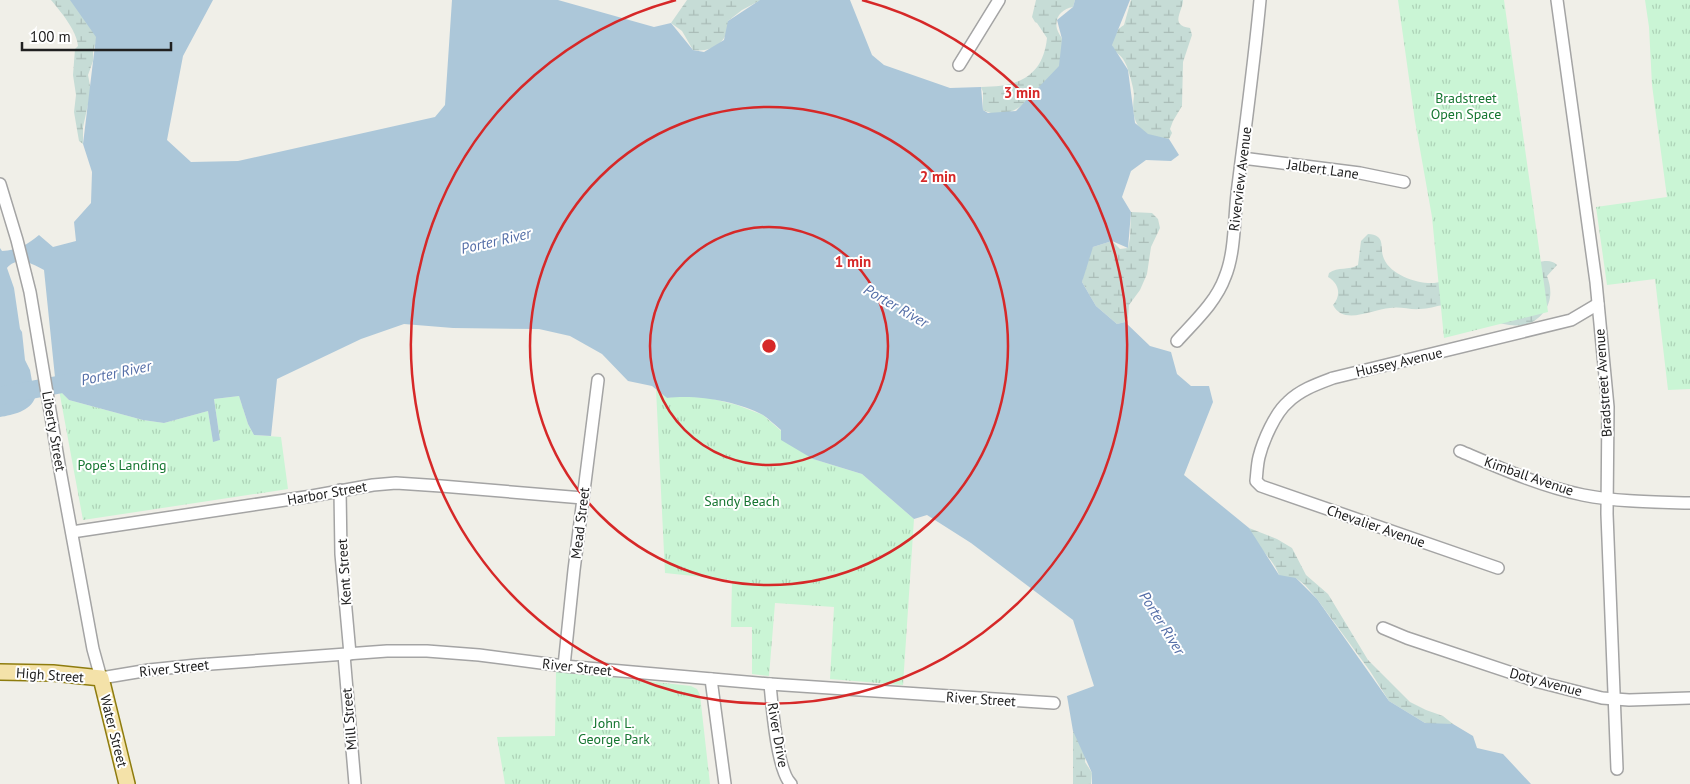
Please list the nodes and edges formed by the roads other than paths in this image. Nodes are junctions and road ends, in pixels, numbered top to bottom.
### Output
1 (999, 0) edge
2 (1260, 0) edge
3 (1557, 0) edge
4 (959, 65) dead end
5 (1242, 158) junction
6 (1404, 182) dead end
7 (0, 184) edge
8 (1598, 304) junction
9 (1177, 341) dead end
10 (598, 380) dead end
11 (1460, 451) dead end
12 (1257, 482) joint
13 (340, 490) junction
14 (583, 498) junction
15 (1607, 498) junction
16 (1690, 503) edge
17 (72, 532) junction
18 (1498, 568) dead end
19 (1383, 628) dead end
20 (347, 654) junction
21 (564, 666) junction
22 (0, 672) edge
23 (101, 678) junction
24 (711, 679) junction
25 (770, 684) junction
26 (1690, 698) edge
27 (1615, 699) junction
28 (1054, 703) dead end
29 (1617, 769) dead end
30 (127, 784) edge
31 (355, 784) edge
32 (725, 784) edge
33 (791, 784) edge

1 - 4 street
2 - 5 street, Riverview Avenue
3 - 8 street, Bradstreet Avenue
5 - 6 street, Jalbert Lane
5 - 9 street, Riverview Avenue
7 - 17 street, Liberty Street
8 - 12 street, Hussey Avenue
8 - 15 street, Bradstreet Avenue
10 - 14 street, Mead Street
11 - 15 street, Kimball Avenue
12 - 18 street, Chevalier Avenue
13 - 14 street, Harbor Street
13 - 17 street, Harbor Street
13 - 20 street, Kent Street
14 - 21 street, Mead Street
15 - 16 street, Kimball Avenue
15 - 27 street, Bradstreet Avenue
17 - 23 street, Liberty Street
19 - 27 street, Doty Avenue
20 - 21 street, River Street
20 - 23 street, River Street
20 - 31 street, Mill Street
21 - 24 street, River Street
22 - 23 main road, High Street
23 - 30 main road, Water Street
24 - 25 street, River Street
24 - 32 street
25 - 28 street, River Street
25 - 33 street, River Drive
26 - 27 street, Doty Avenue
27 - 29 street, Bradstreet Avenue

